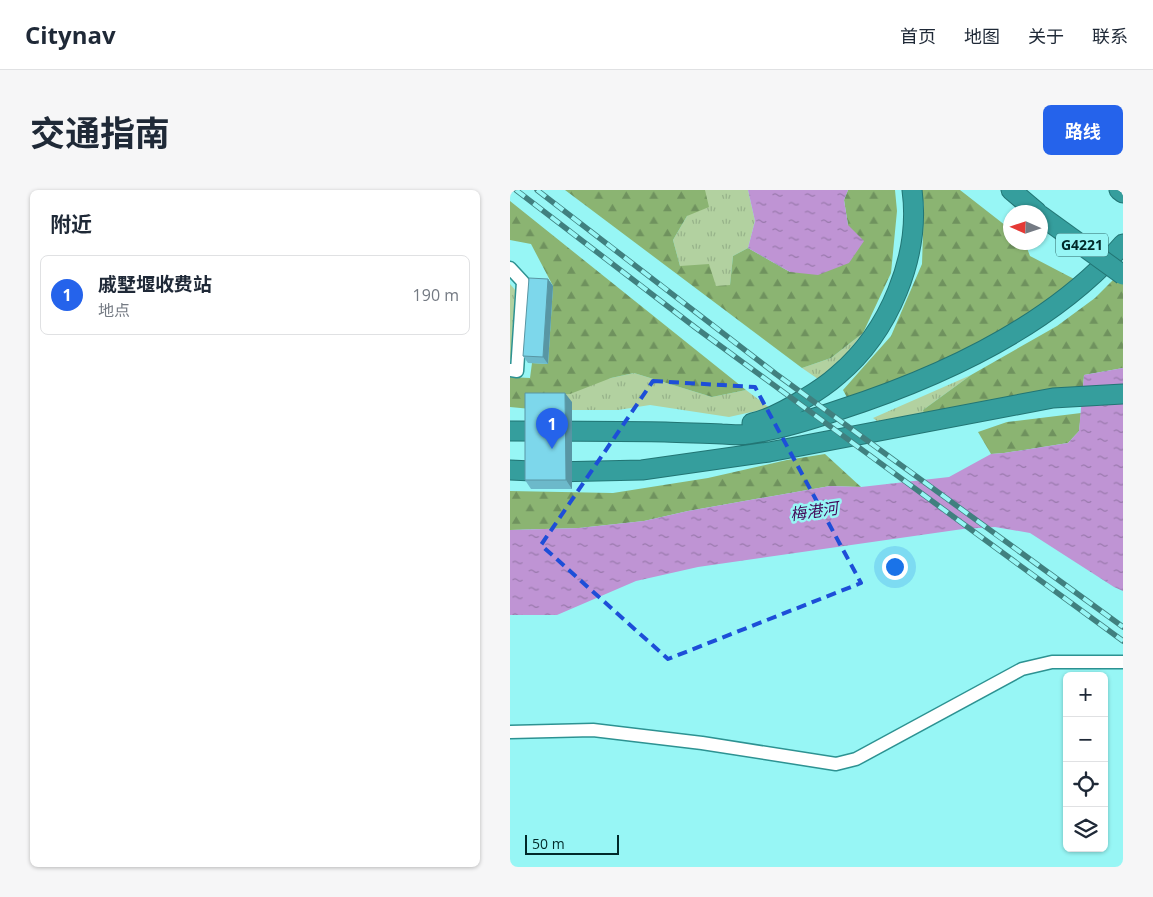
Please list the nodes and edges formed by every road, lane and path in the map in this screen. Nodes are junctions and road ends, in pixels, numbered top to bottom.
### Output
1 (1011, 190) edge
2 (1119, 190) edge
3 (912, 193) edge
4 (1123, 193) edge
5 (1029, 205) edge
6 (1048, 221) edge
7 (1123, 244) edge
8 (1123, 259) edge
9 (510, 268) edge
10 (1123, 276) edge
11 (510, 370) edge
12 (1123, 394) edge
13 (510, 431) edge
14 (702, 433) junction
15 (510, 470) edge
16 (642, 470) junction
17 (1123, 662) edge
18 (510, 732) edge

1 - 5 highway
2 - 4 highway
3 - 14 highway
6 - 10 highway, G4221, bridge
7 - 14 highway
8 - 16 highway
9 - 11 street
12 - 16 highway
13 - 14 highway
15 - 16 highway
17 - 18 street

